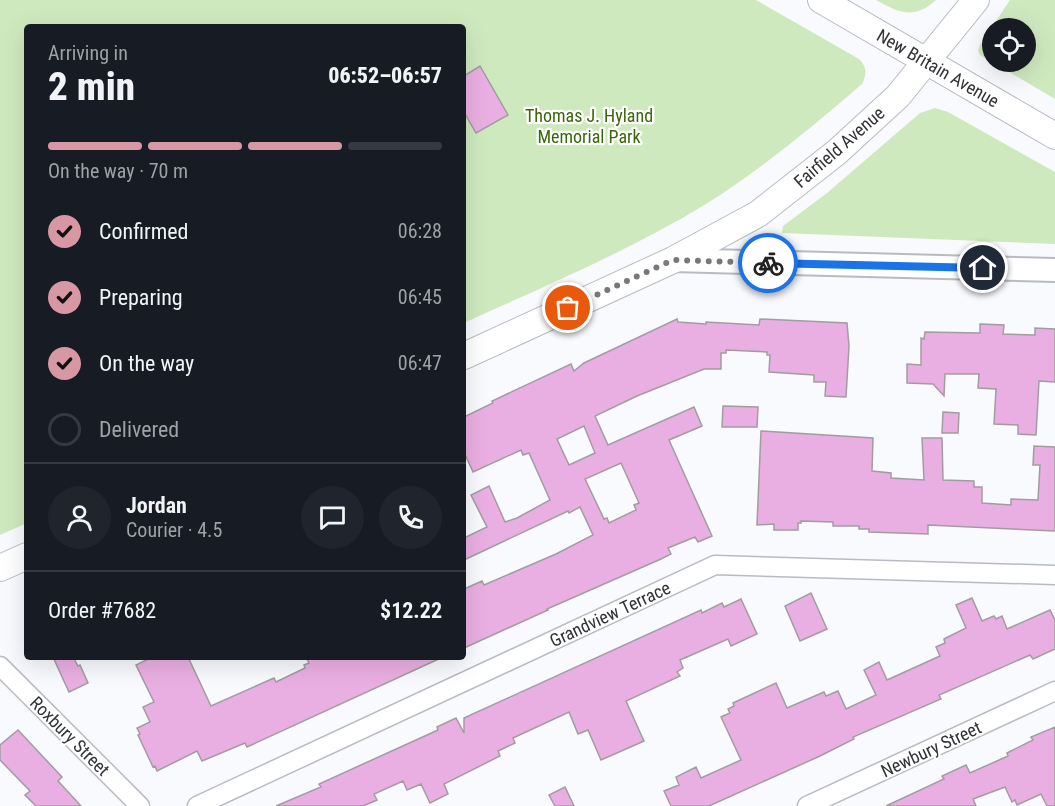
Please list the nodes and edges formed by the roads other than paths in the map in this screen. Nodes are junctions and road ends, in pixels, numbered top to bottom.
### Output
1 (821, 0) edge
2 (976, 0) edge
3 (927, 61) junction
4 (1055, 136) edge
5 (673, 260) junction
6 (1055, 270) edge
7 (466, 355) edge
8 (24, 557) edge
9 (0, 568) edge
10 (1055, 575) edge
11 (0, 666) edge
12 (1055, 691) edge
13 (141, 806) edge
14 (197, 806) edge
15 (807, 806) edge

1 - 3 main road, New Britain Avenue
2 - 3 main road, Fairfield Avenue
3 - 4 main road, New Britain Avenue
3 - 5 main road, Fairfield Avenue
5 - 6 street, Fairfield Avenue
5 - 7 main road, Fairfield Avenue
8 - 9 main road
10 - 14 street, Grandview Terrace
11 - 13 street, Roxbury Street
12 - 15 street, Newbury Street

